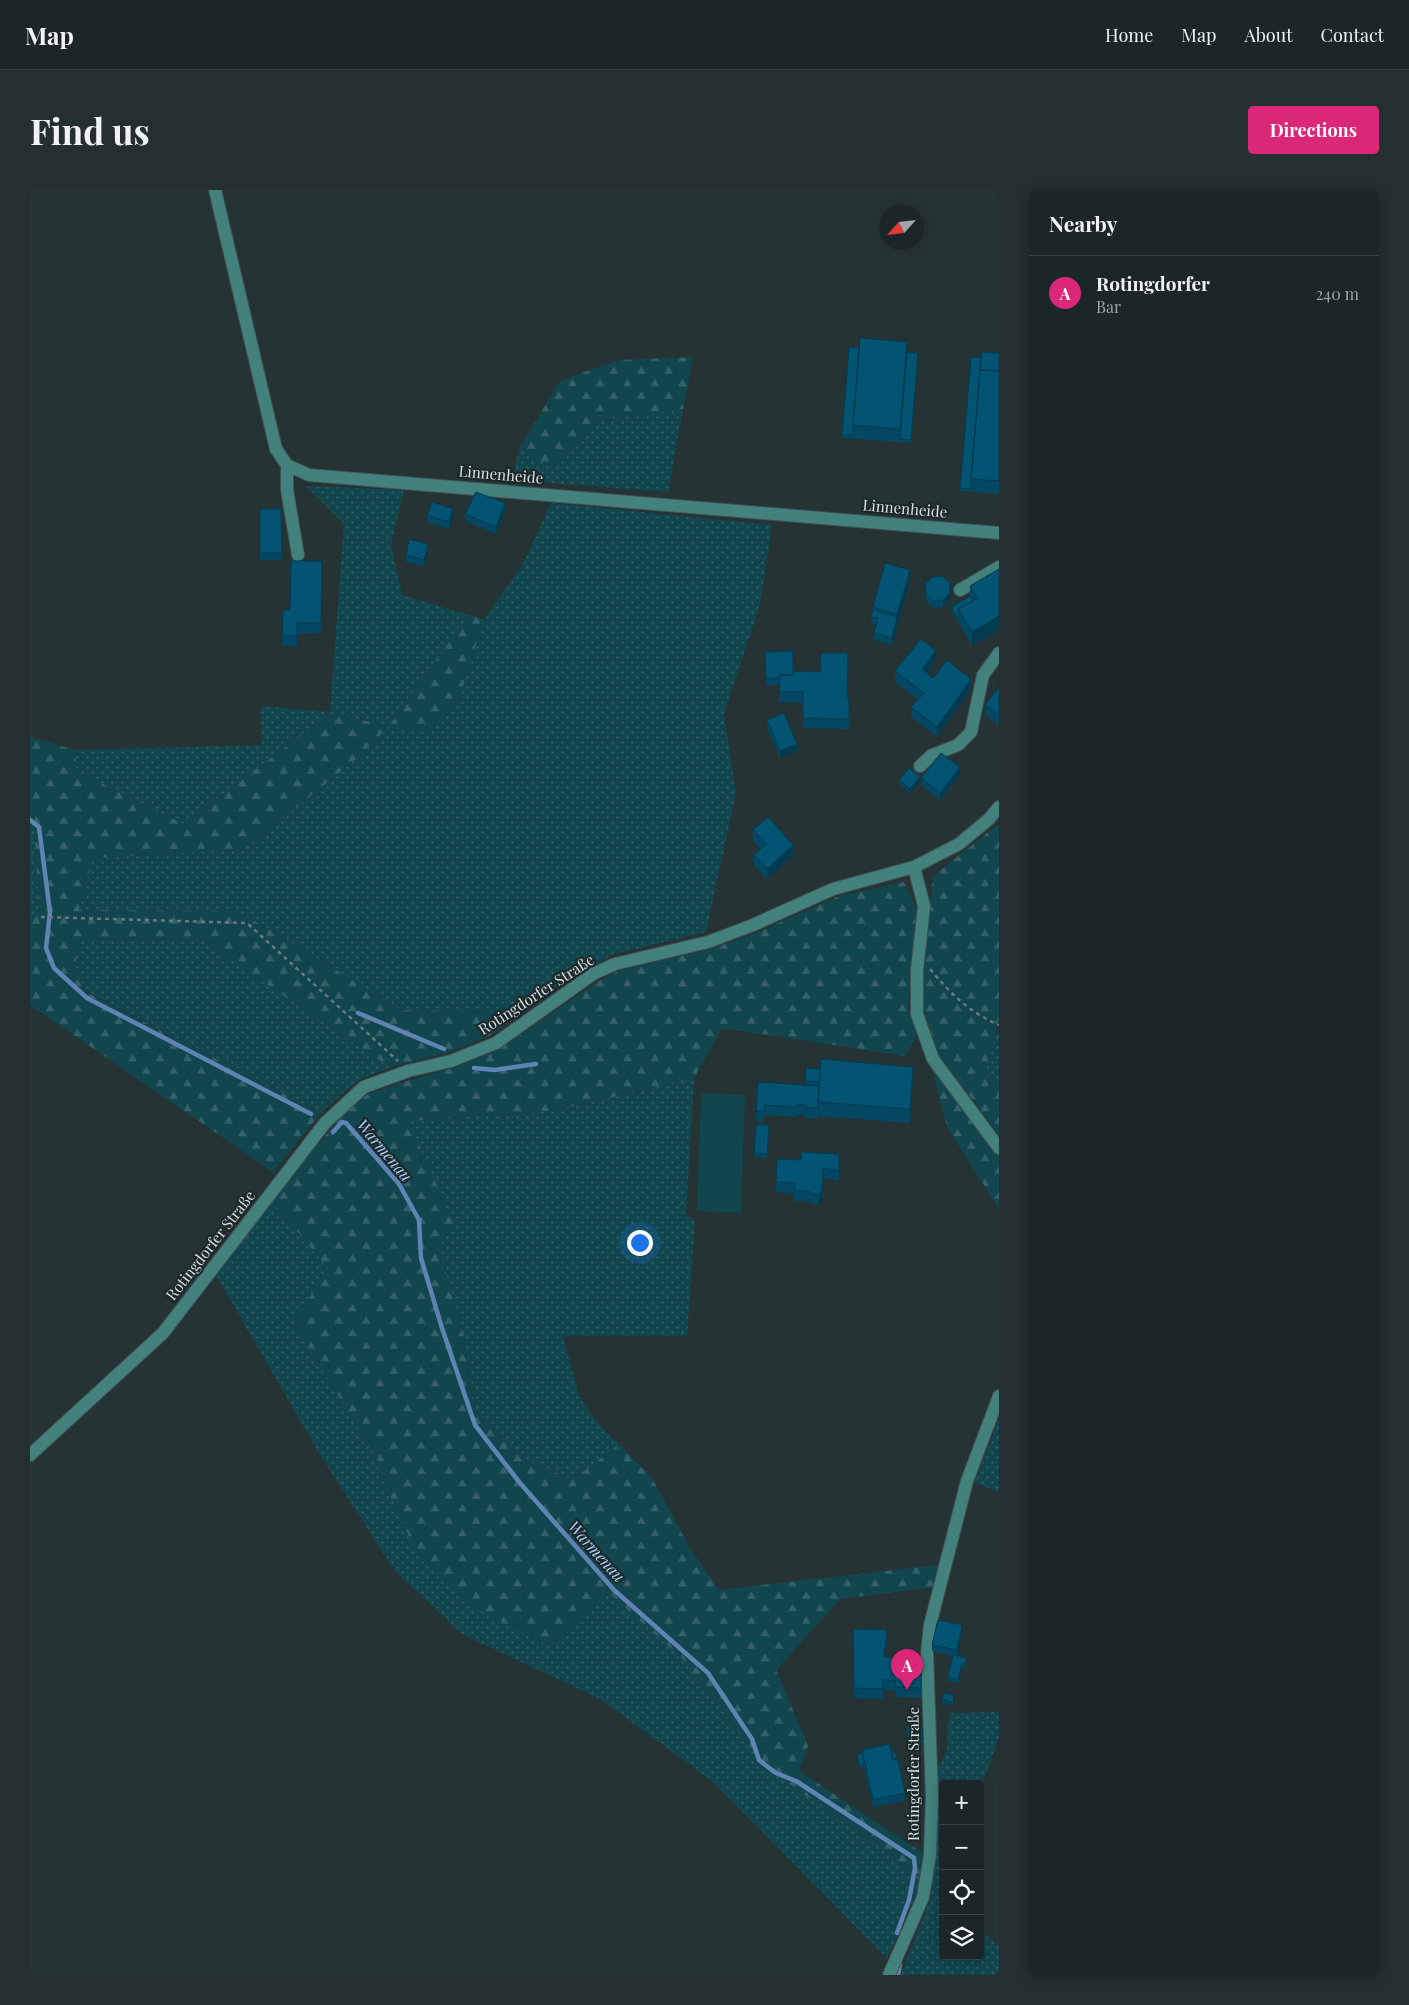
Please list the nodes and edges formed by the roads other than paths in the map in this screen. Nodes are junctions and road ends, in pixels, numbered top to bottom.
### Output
1 (215, 190) edge
2 (287, 465) junction
3 (999, 534) edge
4 (298, 555) dead end
5 (999, 567) edge
6 (960, 590) dead end
7 (999, 653) edge
8 (920, 766) dead end
9 (999, 807) edge
10 (914, 867) junction
11 (999, 1148) edge
12 (999, 1396) edge
13 (30, 1454) edge
14 (889, 1975) edge

1 - 2 street
2 - 3 street, Linnenheide
2 - 4 street
5 - 6 street
7 - 8 street
9 - 10 street, Rotingdorfer Straße
10 - 11 street
10 - 13 street, Rotingdorfer Straße
12 - 14 street, Rotingdorfer Straße

